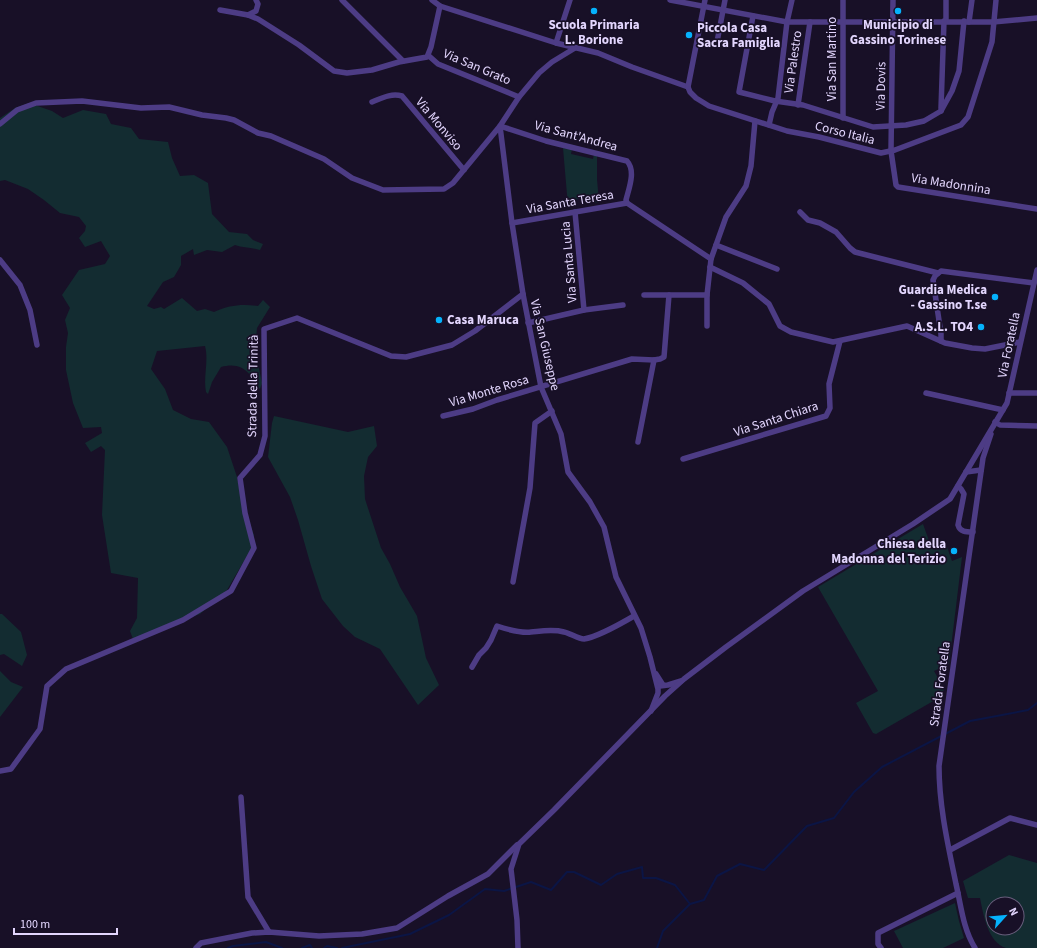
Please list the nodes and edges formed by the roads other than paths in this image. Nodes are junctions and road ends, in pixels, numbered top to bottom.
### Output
1 (256, 0) edge
2 (342, 0) edge
3 (432, 0) edge
4 (570, 0) edge
5 (670, 0) edge
6 (705, 0) edge
7 (725, 0) edge
8 (792, 0) edge
9 (843, 0) edge
10 (893, 0) edge
11 (946, 0) edge
12 (972, 0) edge
13 (996, 0) edge
14 (440, 6) junction
15 (703, 7) junction
16 (220, 10) dead end
17 (722, 11) junction
18 (248, 15) junction
19 (753, 16) junction
20 (1037, 18) edge
21 (945, 21) junction
22 (787, 22) junction
23 (810, 22) junction
24 (843, 22) junction
25 (893, 22) junction
26 (967, 22) junction
27 (993, 22) junction
28 (717, 42) dead end
29 (556, 43) junction
30 (575, 48) junction
31 (429, 56) junction
32 (403, 62) junction
33 (688, 87) junction
34 (519, 97) junction
35 (775, 101) junction
36 (372, 102) dead end
37 (798, 105) junction
38 (941, 111) junction
39 (843, 118) junction
40 (755, 121) junction
41 (0, 124) edge
42 (769, 125) junction
43 (500, 126) junction
44 (892, 126) junction
45 (891, 151) junction
46 (464, 170) junction
47 (628, 203) junction
48 (1037, 209) edge
49 (575, 212) junction
50 (800, 212) dead end
51 (512, 223) junction
52 (716, 245) junction
53 (710, 259) junction
54 (0, 260) edge
55 (710, 267) junction
56 (777, 269) dead end
57 (1037, 270) edge
58 (938, 273) junction
59 (1034, 285) edge
60 (523, 294) junction
61 (644, 295) dead end
62 (669, 295) junction
63 (707, 295) junction
64 (622, 305) dead end
65 (584, 310) junction
66 (528, 323) junction
67 (707, 326) dead end
68 (840, 341) junction
69 (941, 341) junction
70 (1020, 342) junction
71 (37, 345) dead end
72 (654, 360) junction
73 (541, 387) junction
74 (926, 393) dead end
75 (1009, 393) junction
76 (1037, 393) edge
77 (1003, 410) junction
78 (552, 411) junction
79 (443, 416) dead end
80 (995, 422) junction
81 (1037, 426) edge
82 (638, 442) dead end
83 (983, 458) junction
84 (683, 459) dead end
85 (973, 461) junction
86 (982, 470) junction
87 (966, 472) junction
88 (958, 486) junction
89 (972, 532) junction
90 (513, 582) dead end
91 (634, 616) junction
92 (650, 657) junction
93 (472, 667) dead end
94 (684, 679) junction
95 (664, 685) junction
96 (658, 691) junction
97 (667, 695) junction
98 (650, 712) junction
99 (0, 771) edge
100 (241, 797) dead end
101 (1037, 825) edge
102 (519, 844) junction
103 (950, 850) junction
104 (958, 893) junction
105 (269, 932) junction
106 (196, 948) edge
107 (518, 948) edge
108 (881, 948) edge
109 (975, 948) edge

1 - 18 street
2 - 32 street
3 - 14 street
4 - 29 street
5 - 15 street
6 - 15 street
7 - 17 street
8 - 22 street
9 - 24 street, Via San Martino
10 - 25 street, Via Dovis
11 - 21 street
12 - 26 street
13 - 27 street, Corso Italia
14 - 29 street
14 - 31 street
15 - 17 street
15 - 33 street
16 - 18 street
17 - 19 street
17 - 28 street
18 - 32 street
19 - 22 street
19 - 35 street
20 - 27 street
21 - 25 street
21 - 26 street
21 - 38 street
22 - 23 street
22 - 35 street
23 - 24 street
23 - 37 street, Via Palestro
24 - 25 street
24 - 39 street, Via San Martino
25 - 44 street, Via Dovis
26 - 27 street
26 - 38 street
27 - 45 street, Corso Italia
29 - 30 street
30 - 33 street
30 - 34 street
31 - 32 street
31 - 34 street, Via San Grato
33 - 40 street, Corso Italia
34 - 43 street
35 - 37 street
35 - 42 street
36 - 46 street, Via Monviso
37 - 39 street
38 - 44 street
39 - 44 street
40 - 42 street, Corso Italia
40 - 52 street
41 - 46 street
42 - 45 street, Corso Italia
43 - 46 street
43 - 47 street, Via Sant'Andrea
43 - 51 street, Via San Giuseppe
44 - 45 street, Via Dovis
45 - 48 street, Via Madonnina
47 - 49 street, Via Santa Teresa
47 - 53 street, Via Santa Teresa
49 - 51 street, Via Santa Teresa
49 - 65 street, Via Santa Lucia
50 - 58 street
51 - 60 street, Via San Giuseppe
52 - 53 street
52 - 56 street
53 - 55 street
54 - 71 street
55 - 63 street
55 - 68 street
57 - 59 street, Via Foratella
58 - 59 street
58 - 69 street
59 - 70 street, Via Foratella
60 - 66 street, Via San Giuseppe
60 - 99 street, Strada della Trinità
61 - 62 street
62 - 63 street
62 - 72 street
63 - 67 street
64 - 65 street
65 - 66 street
66 - 73 street, Via San Giuseppe
68 - 69 street
68 - 84 street, Via Santa Chiara
69 - 70 street
70 - 75 street, Via Foratella
72 - 73 street, Via Monte Rosa
72 - 82 street
73 - 78 street, Via San Giuseppe
73 - 79 street, Via Monte Rosa
74 - 77 street
75 - 76 street
75 - 77 street, Via Foratella
77 - 80 street, Via Foratella
78 - 90 street
78 - 91 street, Via San Giuseppe
80 - 81 street
80 - 83 street, Strada Foratella
80 - 85 street
83 - 85 street
83 - 86 street, Strada Foratella
85 - 87 street
86 - 87 street
86 - 89 street, Strada Foratella
87 - 88 street
88 - 89 street
88 - 94 street
89 - 103 street, Strada Foratella
91 - 92 street, Via San Giuseppe
91 - 93 street
92 - 95 street, Via San Giuseppe
92 - 96 street, Via San Giuseppe
94 - 95 street
94 - 97 street
95 - 96 street
95 - 97 street
96 - 97 street
96 - 98 street
97 - 98 street
98 - 102 street
100 - 105 street
101 - 103 street
102 - 105 street
102 - 107 street
103 - 104 street, Strada Foratella
104 - 108 street
104 - 109 street, Strada Foratella
105 - 106 street

